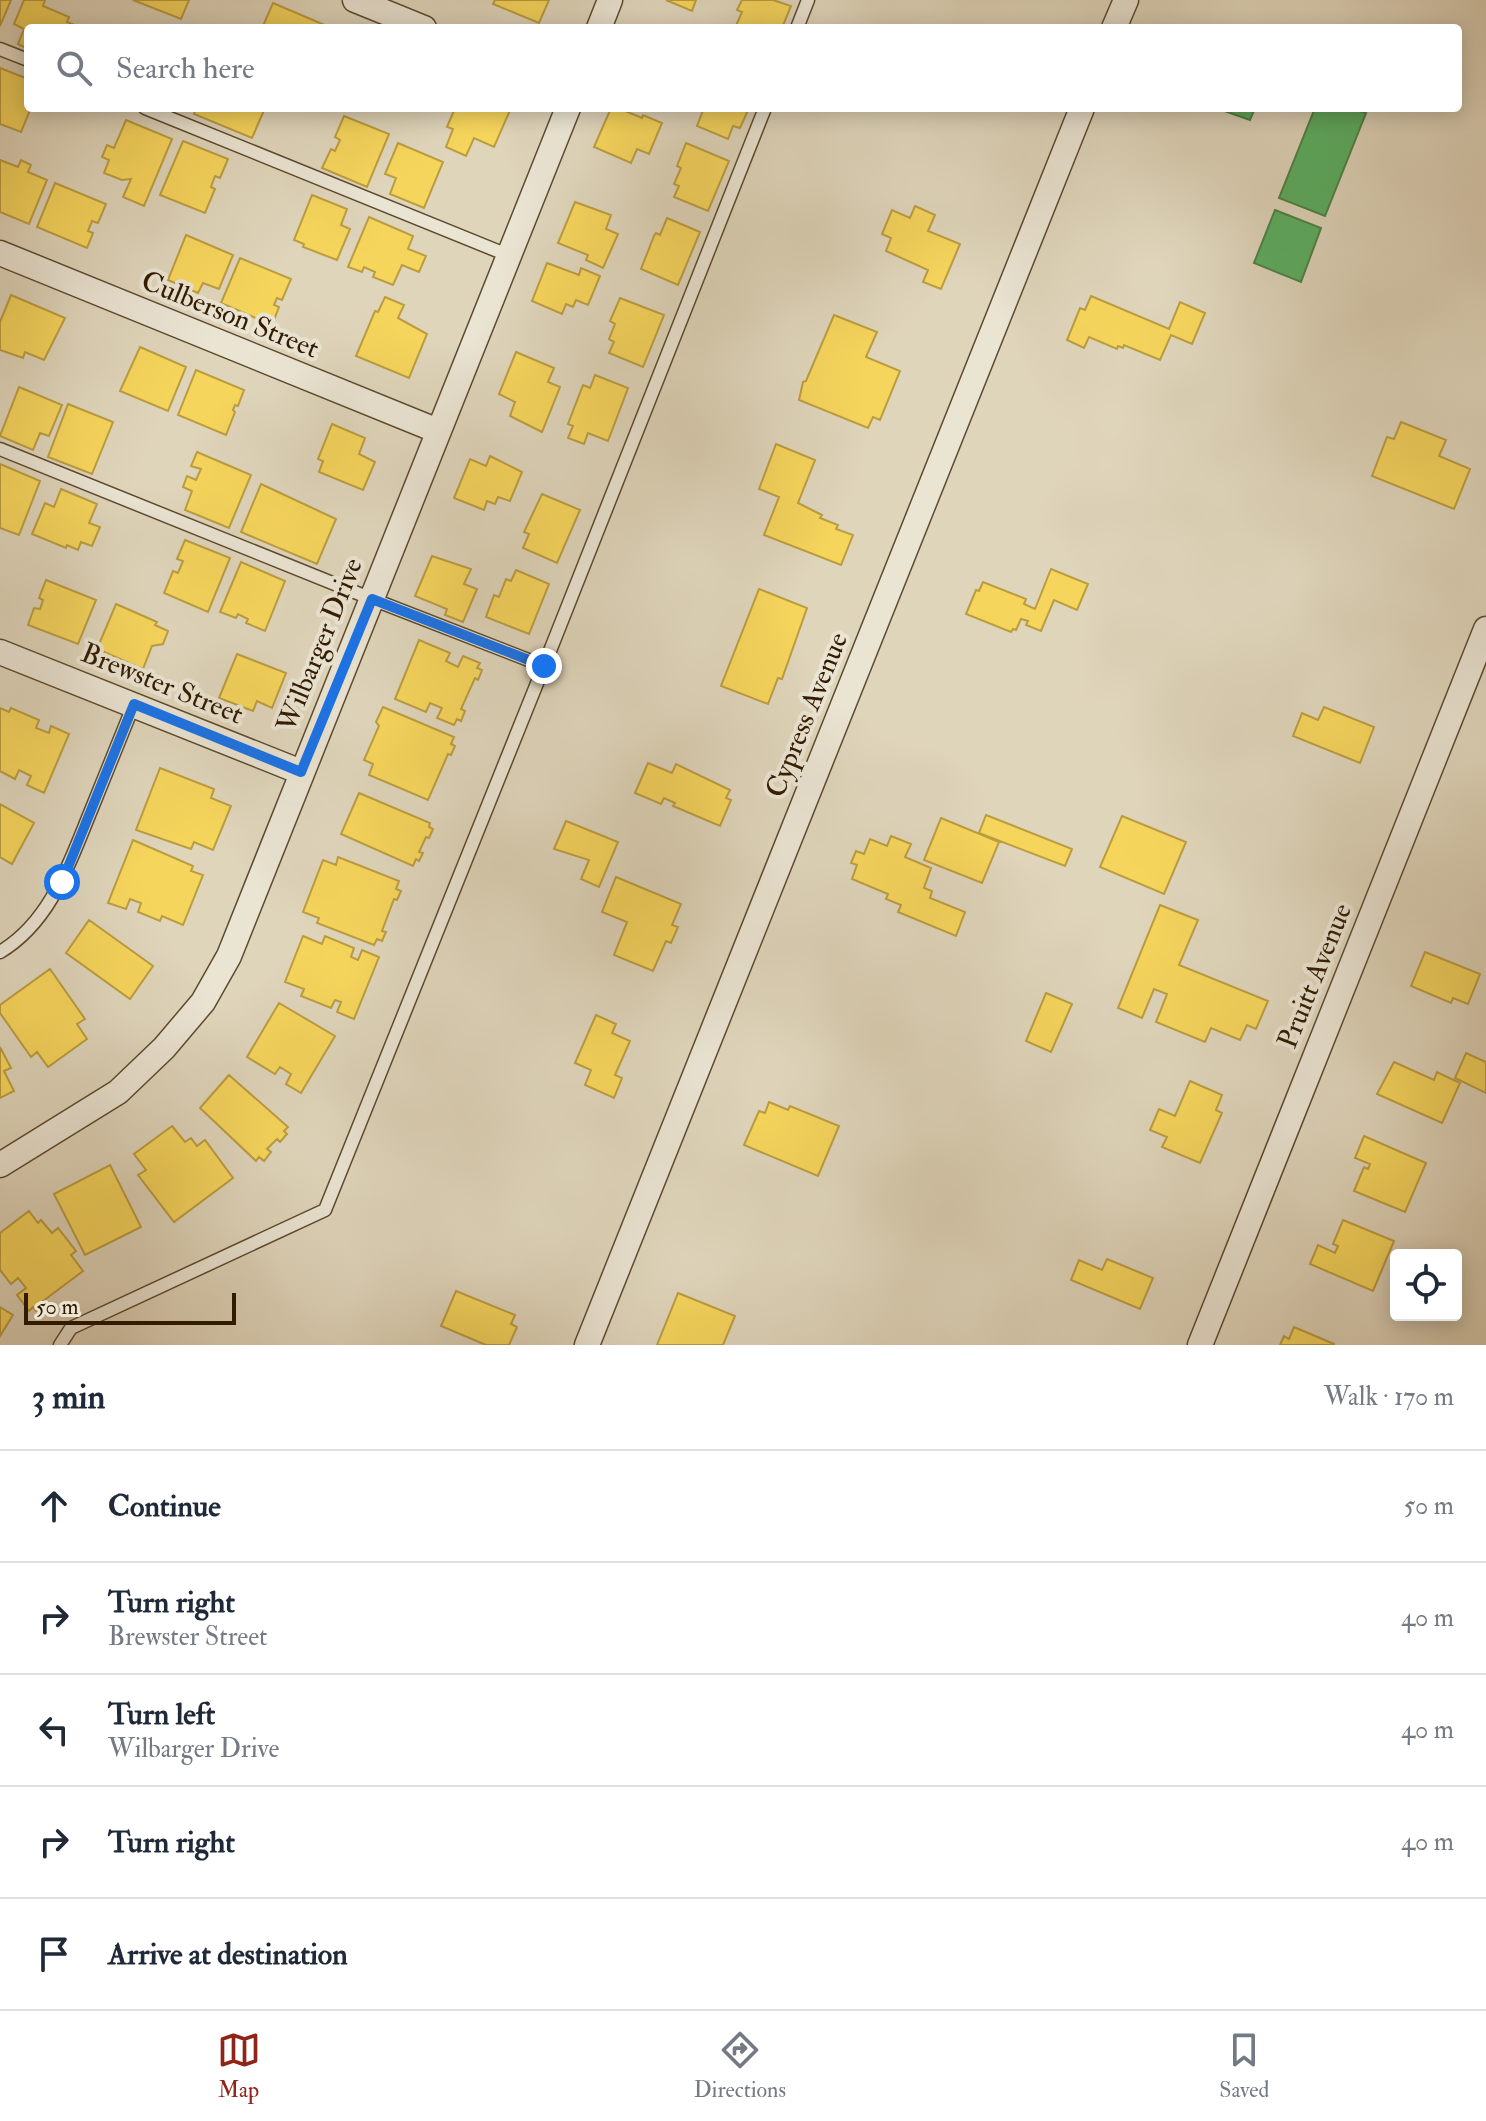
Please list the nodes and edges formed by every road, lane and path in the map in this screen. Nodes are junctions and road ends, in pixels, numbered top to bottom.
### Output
1 (355, 0) edge
2 (610, 0) edge
3 (808, 0) edge
4 (1126, 0) edge
5 (414, 24) edge
6 (601, 24) edge
7 (799, 24) edge
8 (1116, 24) edge
9 (0, 49) edge
10 (24, 58) edge
11 (155, 112) edge
12 (566, 112) edge
13 (763, 112) edge
14 (1080, 112) edge
15 (0, 253) edge
16 (510, 256) junction
17 (438, 431) junction
18 (0, 449) edge
19 (372, 599) junction
20 (1486, 629) edge
21 (0, 652) edge
22 (544, 666) junction
23 (134, 704) junction
24 (301, 772) junction
25 (0, 952) edge
26 (0, 1165) edge
27 (60, 1345) edge
28 (587, 1345) edge
29 (1200, 1345) edge

1 - 5 street
2 - 6 street
3 - 7 lane
4 - 8 street
9 - 10 lane
11 - 16 lane
12 - 16 street, Wilbarger Drive
13 - 22 lane
14 - 28 street, Cypress Avenue
15 - 17 street, Culberson Street
16 - 17 street, Wilbarger Drive
17 - 19 street, Wilbarger Drive
18 - 19 lane
19 - 22 lane
19 - 24 street, Wilbarger Drive
20 - 29 street, Pruitt Avenue
21 - 23 street, Brewster Street
22 - 27 lane
23 - 24 street, Brewster Street
23 - 25 lane
24 - 26 street, Wilbarger Drive

